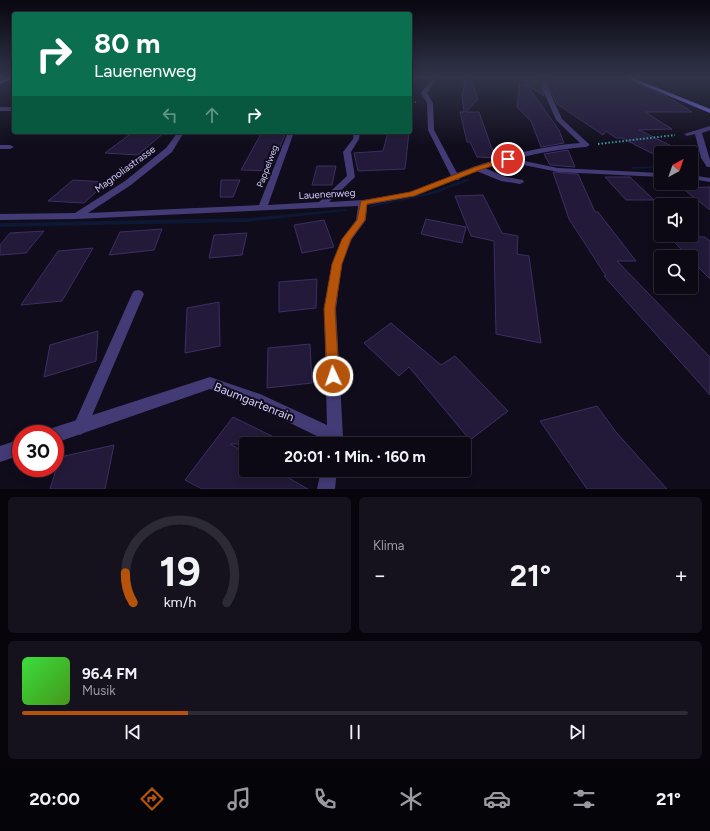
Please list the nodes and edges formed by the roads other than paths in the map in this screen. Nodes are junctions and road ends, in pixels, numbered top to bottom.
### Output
1 (429, 101) edge
2 (551, 101) edge
3 (685, 101) edge
4 (0, 109) edge
5 (12, 109) edge
6 (710, 111) edge
7 (710, 128) edge
8 (698, 132) junction
9 (180, 134) edge
10 (290, 134) edge
11 (357, 134) edge
12 (687, 134) dead end
13 (0, 147) edge
14 (10, 147) dead end
15 (508, 159) junction
16 (710, 165) edge
17 (477, 168) junction
18 (654, 175) edge
19 (456, 178) junction
20 (698, 178) edge
21 (710, 180) edge
22 (520, 182) dead end
23 (363, 203) junction
24 (321, 205) junction
25 (262, 208) junction
26 (76, 216) junction
27 (0, 217) edge
28 (138, 294) dead end
29 (80, 427) junction
30 (64, 432) edge
31 (329, 437) edge
32 (335, 437) edge
33 (12, 450) edge
34 (0, 454) edge
35 (328, 477) edge
36 (326, 489) edge

1 - 19 street
2 - 15 street, Lauenenweg
3 - 6 street
4 - 5 street
7 - 8 street
8 - 12 street
8 - 16 street
9 - 26 street, Magnoliastrasse
10 - 25 street, Pappelweg
11 - 24 street
13 - 14 street
15 - 17 street, Lauenenweg
15 - 18 street
17 - 19 street, Lauenenweg
17 - 22 street
19 - 23 street, Lauenenweg
20 - 21 street
23 - 24 street, Lauenenweg
23 - 32 street
24 - 25 street, Lauenenweg
25 - 26 street, Lauenenweg
26 - 27 street, Lauenenweg
28 - 29 street
29 - 30 street, Baumgartenrain
29 - 31 street, Baumgartenrain
33 - 34 street
35 - 36 street

